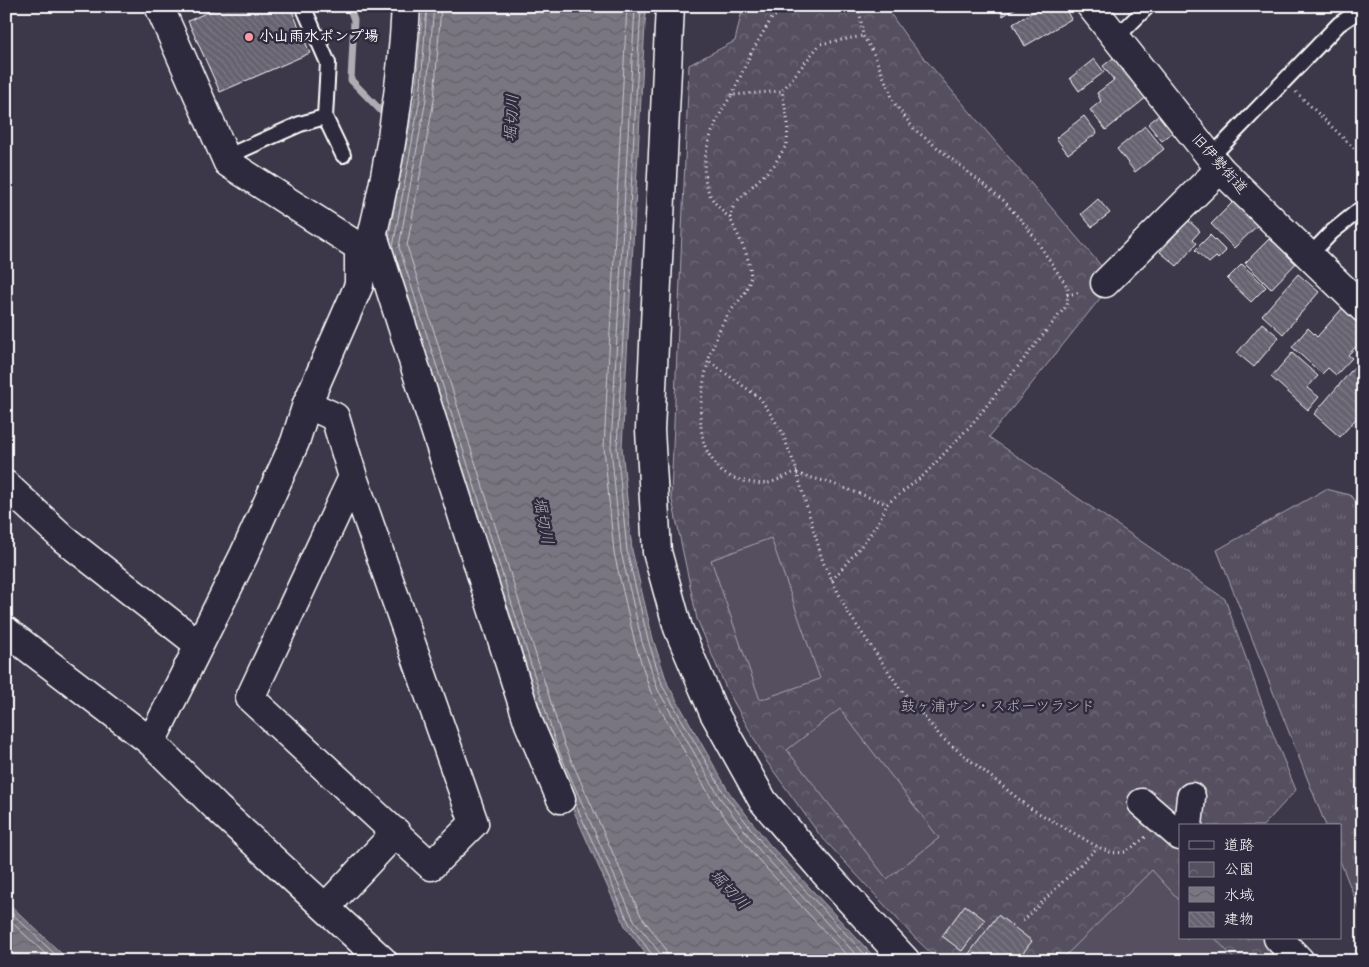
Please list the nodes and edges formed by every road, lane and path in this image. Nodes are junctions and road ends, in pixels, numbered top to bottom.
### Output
1 (159, 6) edge
2 (303, 6) edge
3 (406, 6) edge
4 (670, 6) edge
5 (790, 6) edge
6 (857, 6) edge
7 (1091, 6) edge
8 (1148, 6) edge
9 (1363, 8) edge
10 (863, 36) junction
11 (1115, 39) junction
12 (1285, 81) junction
13 (782, 91) junction
14 (732, 95) junction
15 (325, 117) junction
16 (343, 155) dead end
17 (1363, 157) edge
18 (226, 158) junction
19 (1215, 163) junction
20 (1363, 207) edge
21 (730, 218) junction
22 (366, 241) junction
23 (1309, 256) junction
24 (1105, 283) dead end
25 (1363, 308) edge
26 (710, 362) junction
27 (307, 404) junction
28 (797, 473) junction
29 (353, 477) junction
30 (6, 484) edge
31 (887, 504) junction
32 (832, 580) junction
33 (6, 631) edge
34 (198, 644) junction
35 (151, 742) junction
36 (1191, 796) dead end
37 (561, 799) dead end
38 (1142, 803) dead end
39 (1180, 824) edge
40 (1178, 828) edge
41 (396, 832) junction
42 (1098, 846) junction
43 (326, 907) junction
44 (1023, 921) dead end
45 (1280, 940) edge
46 (383, 961) edge
47 (906, 961) edge
48 (1300, 961) edge

1 - 18 street
2 - 15 lane
3 - 22 street
4 - 47 street
5 - 14 path
6 - 10 path
7 - 11 street, 旧伊勢街道
8 - 11 lane
9 - 12 lane
10 - 13 path
10 - 31 path
11 - 19 street, 旧伊勢街道
12 - 17 path
12 - 19 lane
13 - 14 path
13 - 21 path
14 - 21 path
15 - 16 lane
15 - 18 lane
18 - 22 street
19 - 23 street, 旧伊勢街道
19 - 24 street
20 - 23 lane
21 - 26 path
22 - 27 street
22 - 37 street
23 - 25 street, 旧伊勢街道
26 - 28 path
26 - 28 path
27 - 29 street
27 - 34 street
28 - 31 path
28 - 32 path
29 - 41 street
29 - 41 street
30 - 34 street
31 - 32 path
32 - 42 path
33 - 35 street
34 - 35 street
35 - 43 street
36 - 39 street
38 - 40 street
40 - 42 path
41 - 43 street
42 - 44 path
43 - 46 street
45 - 48 street

